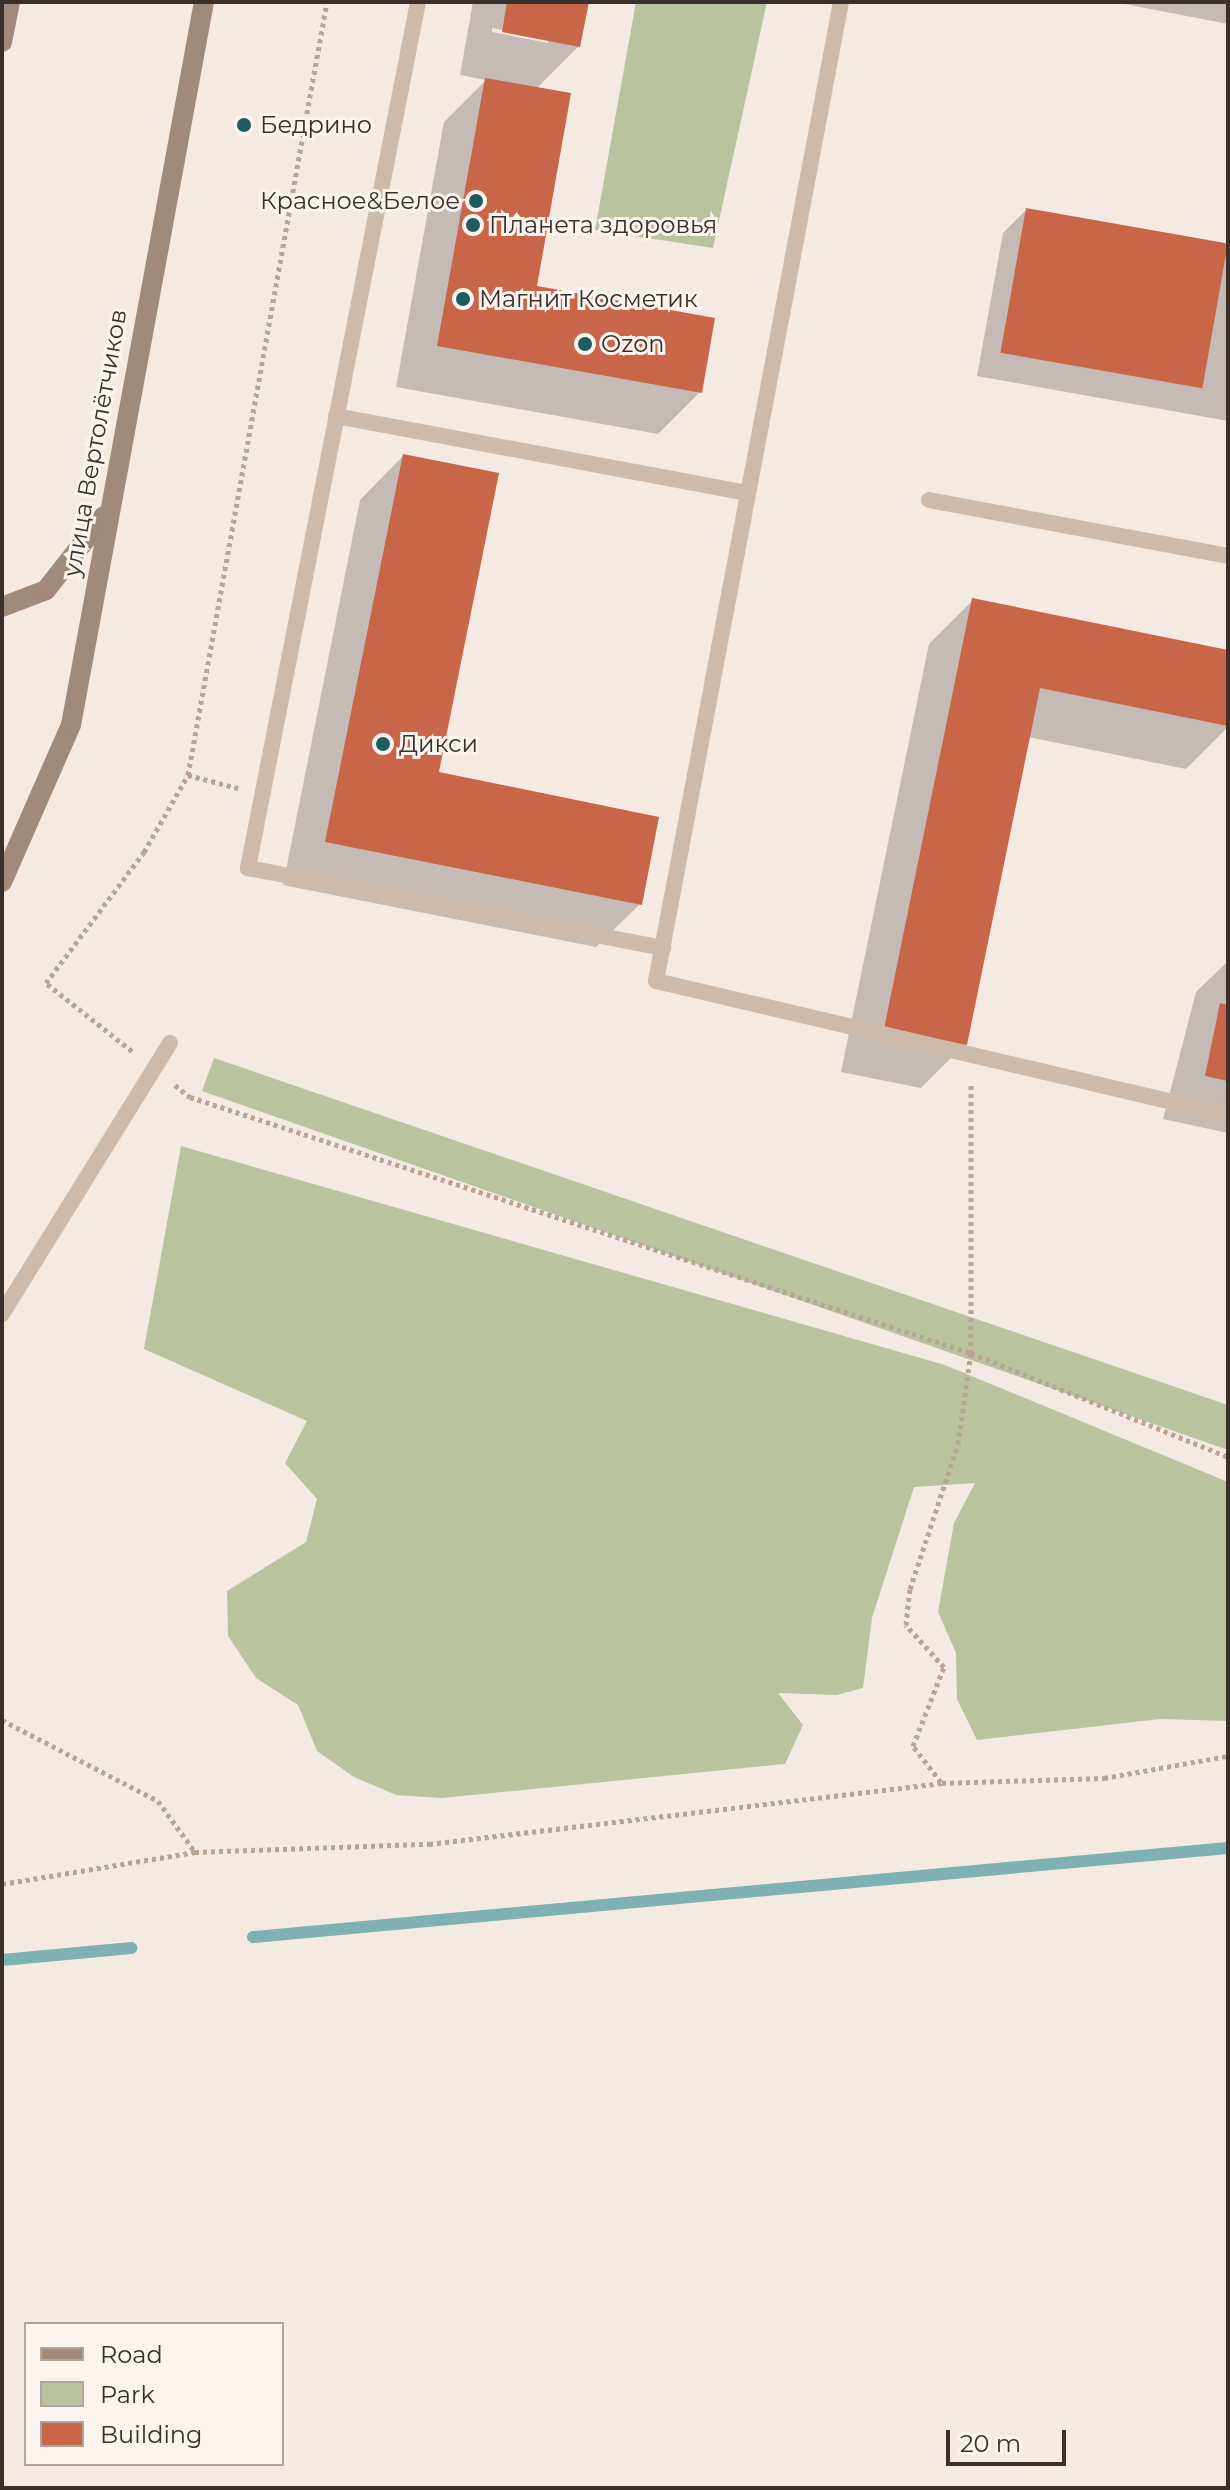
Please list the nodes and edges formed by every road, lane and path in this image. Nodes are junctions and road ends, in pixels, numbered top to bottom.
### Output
1 (10, 2) edge
2 (204, 2) edge
3 (327, 2) edge
4 (418, 2) edge
5 (841, 2) edge
6 (2, 42) edge
7 (336, 416) junction
8 (748, 493) junction
9 (929, 500) dead end
10 (109, 509) junction
11 (1228, 556) edge
12 (2, 607) edge
13 (188, 775) junction
14 (262, 794) junction
15 (25, 826) junction
16 (2, 841) edge
17 (2, 882) edge
18 (663, 948) junction
19 (170, 1043) dead end
20 (970, 1059) junction
21 (153, 1067) junction
22 (1228, 1115) edge
23 (2, 1314) edge
24 (971, 1353) junction
25 (1228, 1457) edge
26 (2, 1720) edge
27 (1228, 1756) edge
28 (942, 1783) junction
29 (195, 1852) junction
30 (2, 1884) edge

1 - 6 main road
2 - 10 main road, улица Вертолётчиков
3 - 13 path
4 - 7 lane
5 - 8 lane
7 - 8 lane
7 - 14 lane
8 - 18 lane
9 - 11 lane
10 - 12 main road
10 - 15 main road, улица Вертолётчиков
13 - 14 path
13 - 21 path
14 - 18 lane
15 - 16 main road
15 - 17 main road, улица Вертолётчиков
18 - 20 lane
19 - 21 lane
20 - 22 lane
20 - 24 path
21 - 23 lane
21 - 24 path
24 - 25 path
24 - 28 path
26 - 29 path
27 - 28 path
28 - 29 path
29 - 30 path

